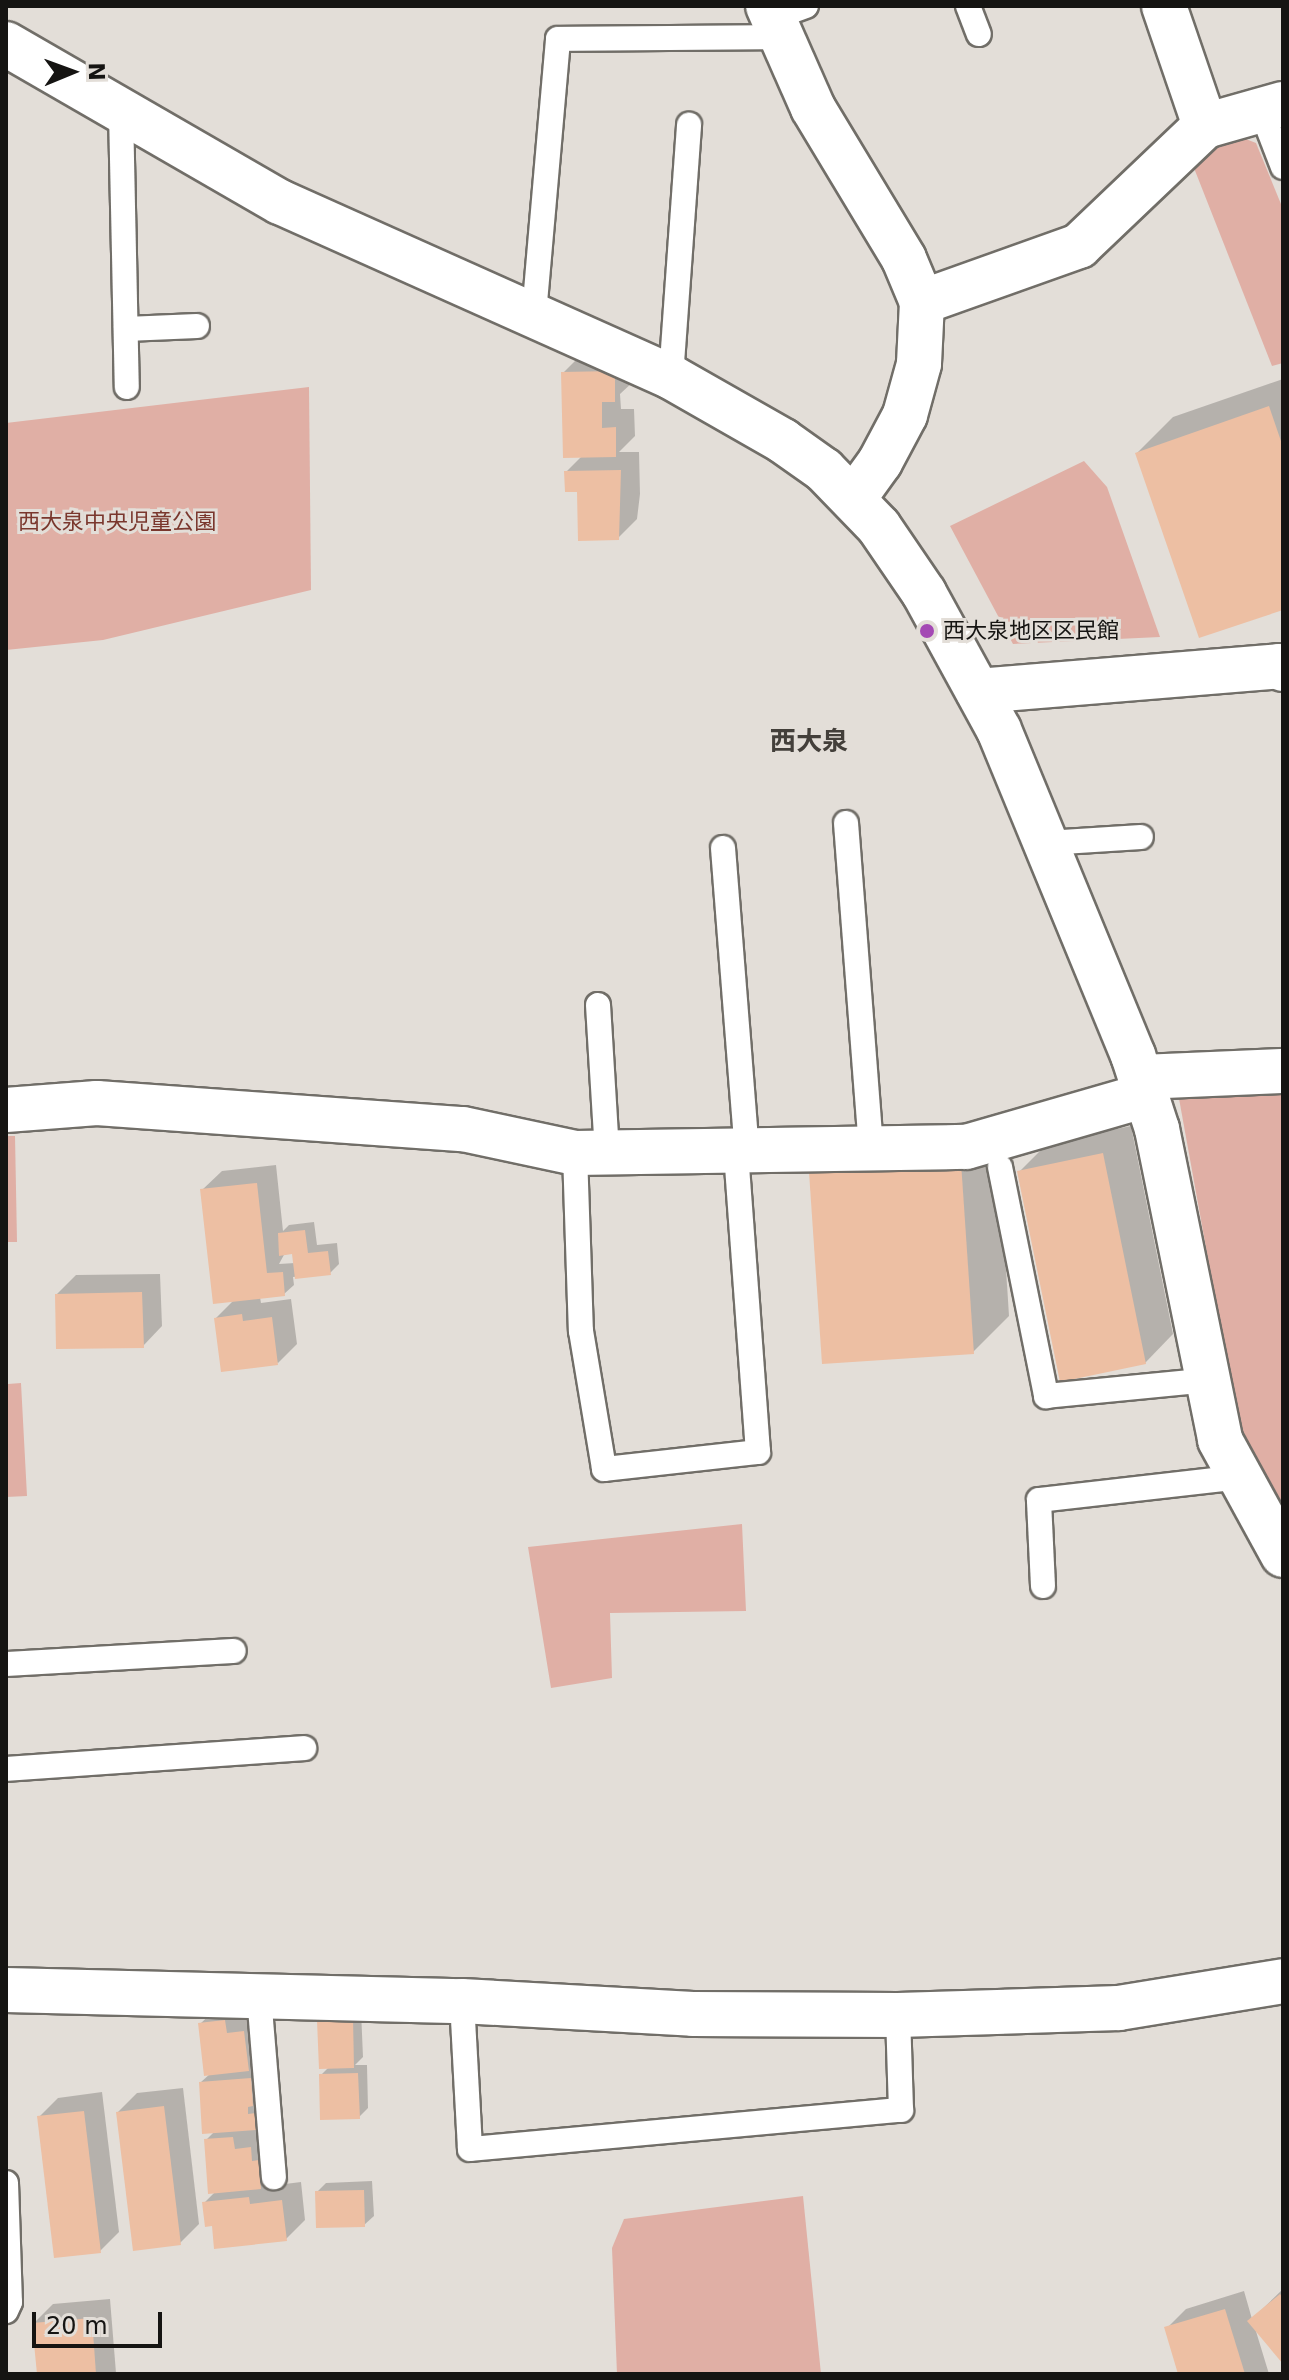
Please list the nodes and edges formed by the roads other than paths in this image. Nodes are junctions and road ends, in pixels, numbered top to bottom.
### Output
1 (968, 6) edge
2 (1164, 6) edge
3 (782, 17) edge
4 (979, 34) dead end
5 (6, 44) edge
6 (1272, 107) edge
7 (121, 111) junction
8 (689, 125) dead end
9 (1205, 126) junction
10 (1283, 167) edge
11 (922, 302) junction
12 (534, 314) junction
13 (197, 326) dead end
14 (126, 329) junction
15 (671, 377) junction
16 (127, 387) dead end
17 (854, 498) junction
18 (1282, 666) edge
19 (978, 691) junction
20 (846, 823) dead end
21 (1141, 837) dead end
22 (1047, 843) junction
23 (723, 848) dead end
24 (598, 1005) dead end
25 (1283, 1071) edge
26 (1143, 1086) junction
27 (6, 1110) edge
28 (871, 1149) junction
29 (742, 1150) junction
30 (591, 1153) junction
31 (1000, 1167) dead end
32 (1209, 1380) junction
33 (1240, 1477) junction
34 (1283, 1555) edge
35 (1043, 1586) dead end
36 (234, 1651) dead end
37 (6, 1664) edge
38 (304, 1748) dead end
39 (6, 1769) edge
40 (1283, 1981) edge
41 (6, 1990) edge
42 (259, 1996) junction
43 (462, 2001) junction
44 (898, 2015) junction
45 (274, 2177) dead end
46 (6, 2183) edge
47 (6, 2311) edge

1 - 4 lane
2 - 9 street
3 - 11 street
3 - 12 lane
5 - 7 street
6 - 9 street
6 - 10 lane
7 - 12 street
7 - 14 lane
8 - 15 lane
9 - 11 street
11 - 17 street
12 - 15 street
13 - 14 lane
14 - 16 lane
15 - 17 street
17 - 19 street
18 - 19 street
19 - 22 street
20 - 28 lane
21 - 22 lane
22 - 26 street
23 - 29 lane
24 - 30 lane
25 - 26 street
26 - 28 street
26 - 32 street
27 - 30 street
28 - 29 street
29 - 30 street
29 - 30 lane
31 - 32 lane
32 - 33 street
33 - 34 street
33 - 35 lane
36 - 37 lane
38 - 39 lane
40 - 44 street
41 - 42 street
42 - 43 street
42 - 45 lane
43 - 44 street
43 - 44 lane
46 - 47 lane

